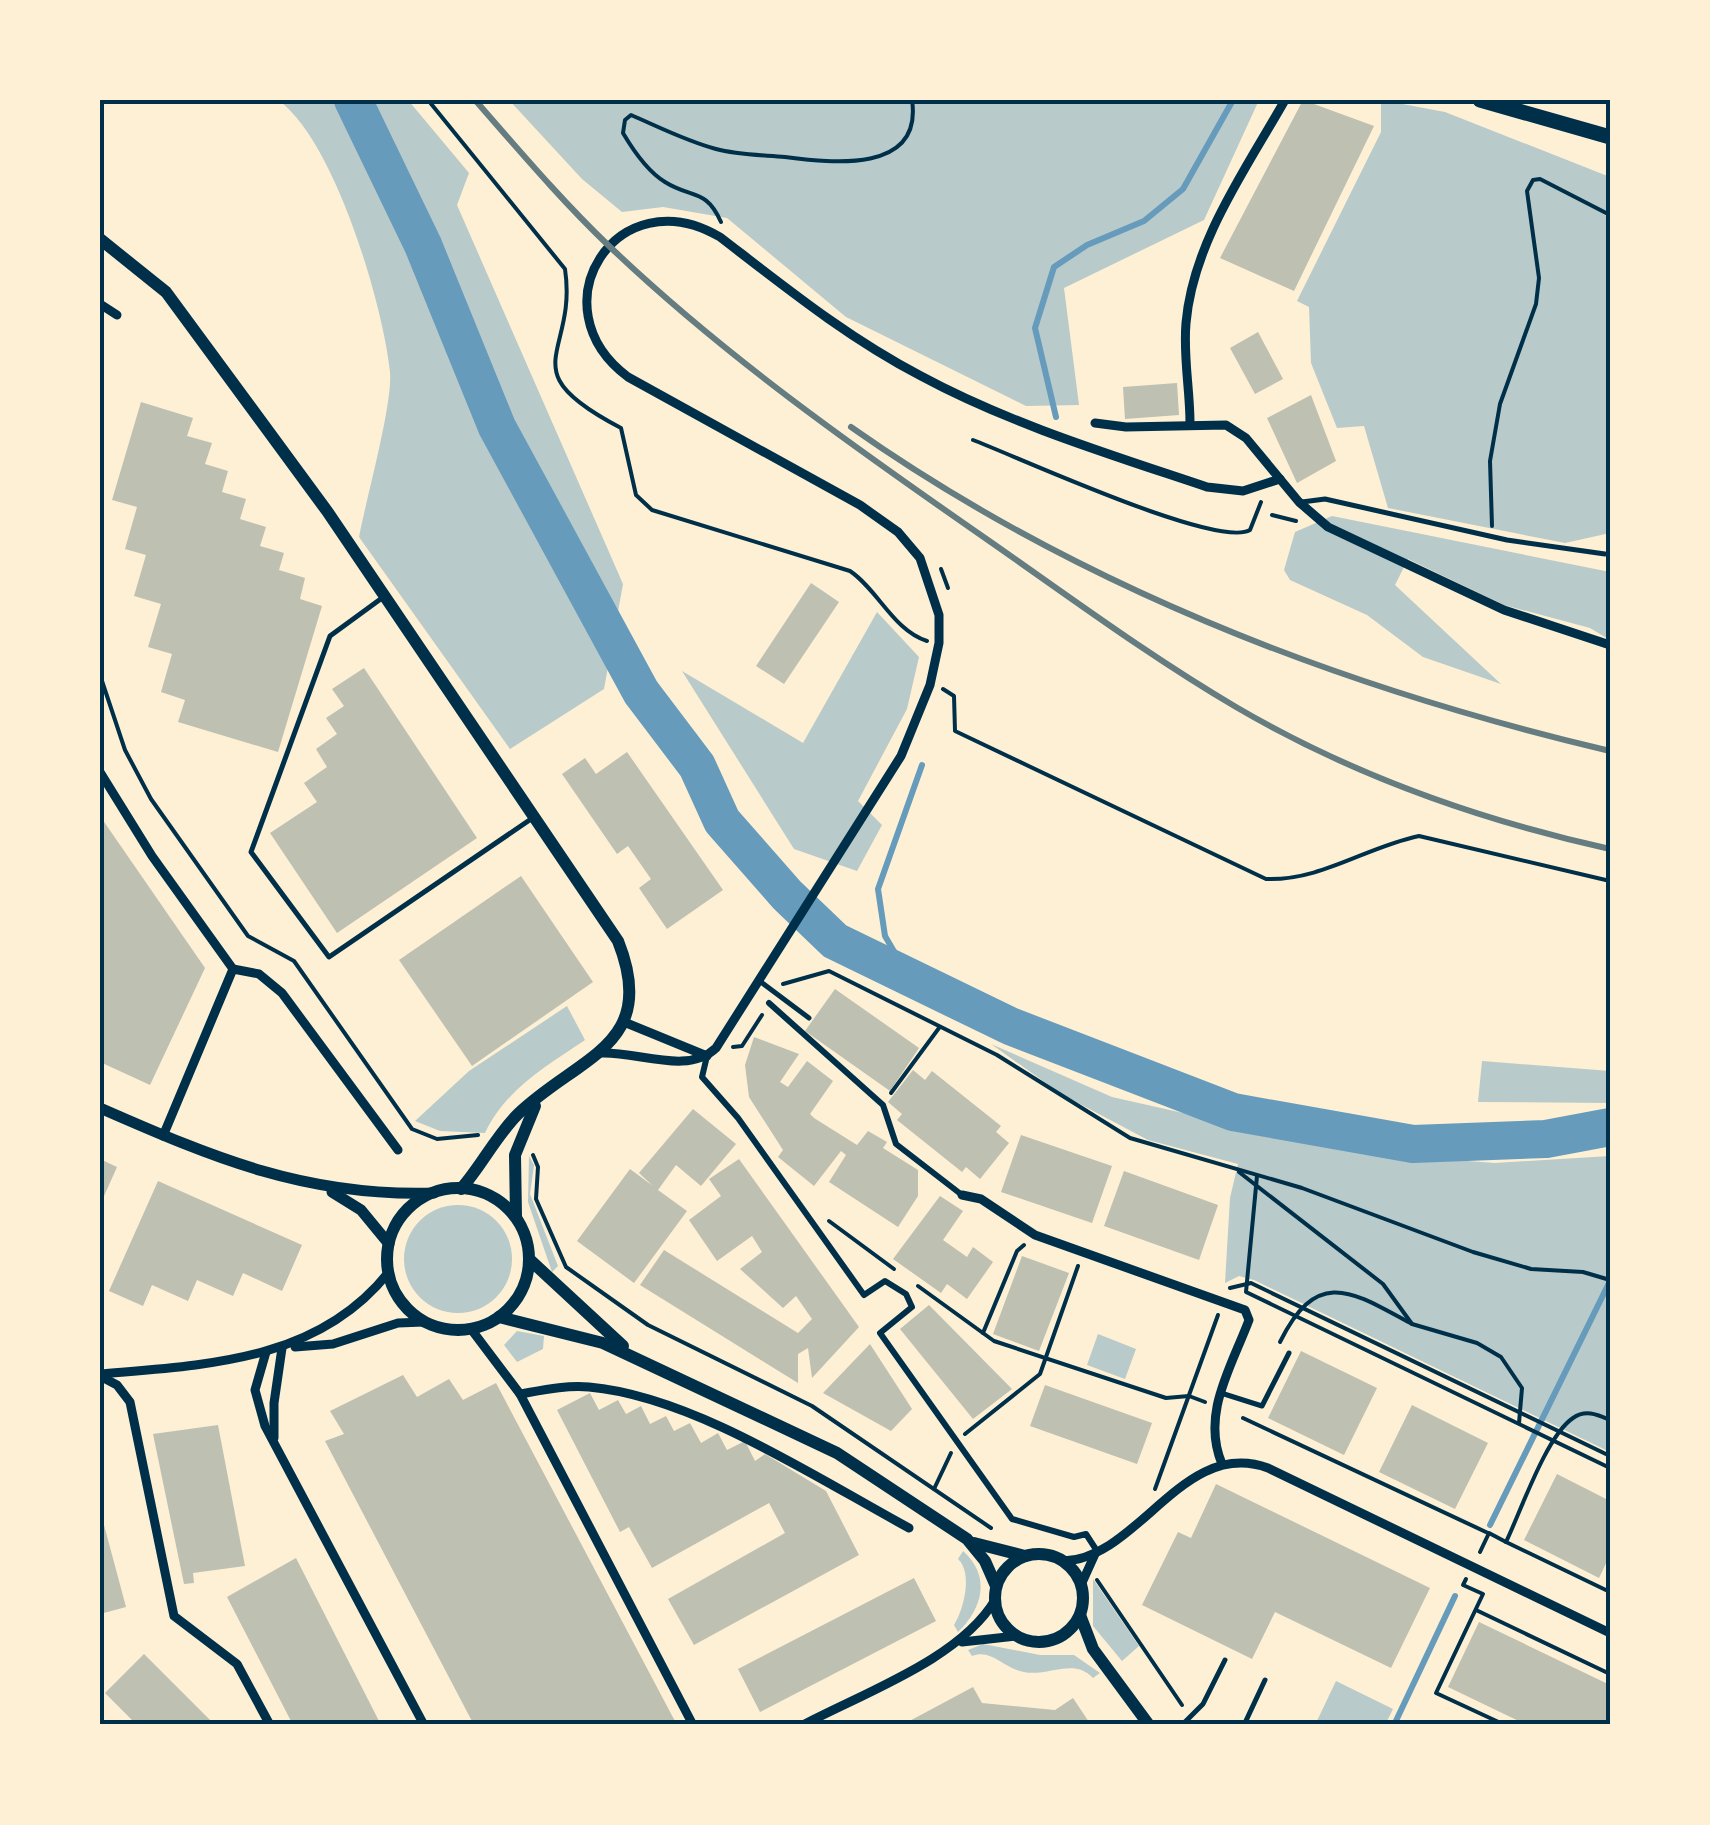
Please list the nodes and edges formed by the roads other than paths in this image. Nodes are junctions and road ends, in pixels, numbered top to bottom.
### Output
1 (1285, 100) edge
2 (1480, 100) edge
3 (1532, 114) junction
4 (1610, 137) edge
5 (1610, 145) edge
6 (100, 239) edge
7 (100, 304) edge
8 (117, 315) dead end
9 (1095, 423) dead end
10 (1190, 423) junction
11 (1280, 479) junction
12 (1300, 502) junction
13 (1606, 554) dead end
14 (384, 596) junction
15 (1610, 645) edge
16 (100, 772) edge
17 (104, 787) edge
18 (534, 817) junction
19 (233, 969) junction
20 (764, 978) junction
21 (769, 1003) road end
22 (809, 1018) dead end
23 (624, 1022) junction
24 (602, 1052) junction
25 (706, 1056) junction
26 (540, 1098) junction
27 (100, 1108) edge
28 (162, 1136) junction
29 (398, 1150) dead end
30 (319, 1187) junction
31 (461, 1188) junction
32 (434, 1192) junction
33 (962, 1196) joint
34 (516, 1219) junction
35 (389, 1244) junction
36 (529, 1259) junction
37 (388, 1273) junction
38 (500, 1317) junction
39 (424, 1322) junction
40 (471, 1329) junction
41 (282, 1348) junction
42 (266, 1352) junction
43 (1289, 1353) dead end
44 (636, 1357) junction
45 (100, 1375) edge
46 (1221, 1392) junction
47 (520, 1394) junction
48 (275, 1445) junction
49 (1222, 1464) junction
50 (909, 1528) dead end
51 (967, 1539) junction
52 (1097, 1552) junction
53 (1025, 1556) junction
54 (1063, 1561) junction
55 (1080, 1586) junction
56 (995, 1593) junction
57 (1080, 1614) junction
58 (1610, 1633) edge
59 (1016, 1636) junction
60 (1058, 1638) junction
61 (954, 1645) junction
62 (1093, 1649) junction
63 (1225, 1660) dead end
64 (1265, 1680) dead end
65 (270, 1725) edge
66 (424, 1725) edge
67 (694, 1725) edge
68 (803, 1725) edge
69 (1149, 1725) edge
70 (1182, 1725) edge
71 (1244, 1725) edge

1 - 10 street
2 - 3 highway
3 - 4 highway
3 - 5 highway
6 - 14 main road
7 - 8 street
9 - 10 street
10 - 11 street
11 - 12 street
11 - 20 street
12 - 13 lane
12 - 15 street
14 - 18 main road
14 - 18 lane
16 - 17 street
17 - 19 street
18 - 23 main road
19 - 28 street
19 - 29 street
20 - 22 lane
20 - 25 street
21 - 33 street
23 - 24 main road
23 - 25 street
24 - 25 street
24 - 26 main road
25 - 52 street
26 - 31 main road
26 - 34 main road
27 - 28 street
28 - 30 street
30 - 32 street
30 - 35 street
31 - 32 main road
31 - 34 main road
32 - 35 main road
33 - 46 street
34 - 36 main road
35 - 37 main road
36 - 38 main road
36 - 44 main road
37 - 39 main road
37 - 41 street
38 - 40 main road
38 - 44 main road
39 - 40 main road
39 - 41 street
40 - 47 street
41 - 42 street
41 - 48 street
42 - 45 street
42 - 48 street
43 - 46 lane
44 - 51 main road
45 - 65 street
46 - 49 street
47 - 50 street
47 - 67 street
48 - 66 street
49 - 52 street
49 - 58 street
51 - 53 main road
51 - 56 main road
52 - 54 street
52 - 55 street
53 - 54 main road
53 - 56 main road
54 - 55 main road
55 - 57 main road
56 - 59 main road
56 - 61 street
57 - 60 main road
57 - 62 main road
59 - 60 main road
59 - 61 street
60 - 62 main road
61 - 68 street
62 - 69 main road
63 - 70 lane
64 - 71 lane

